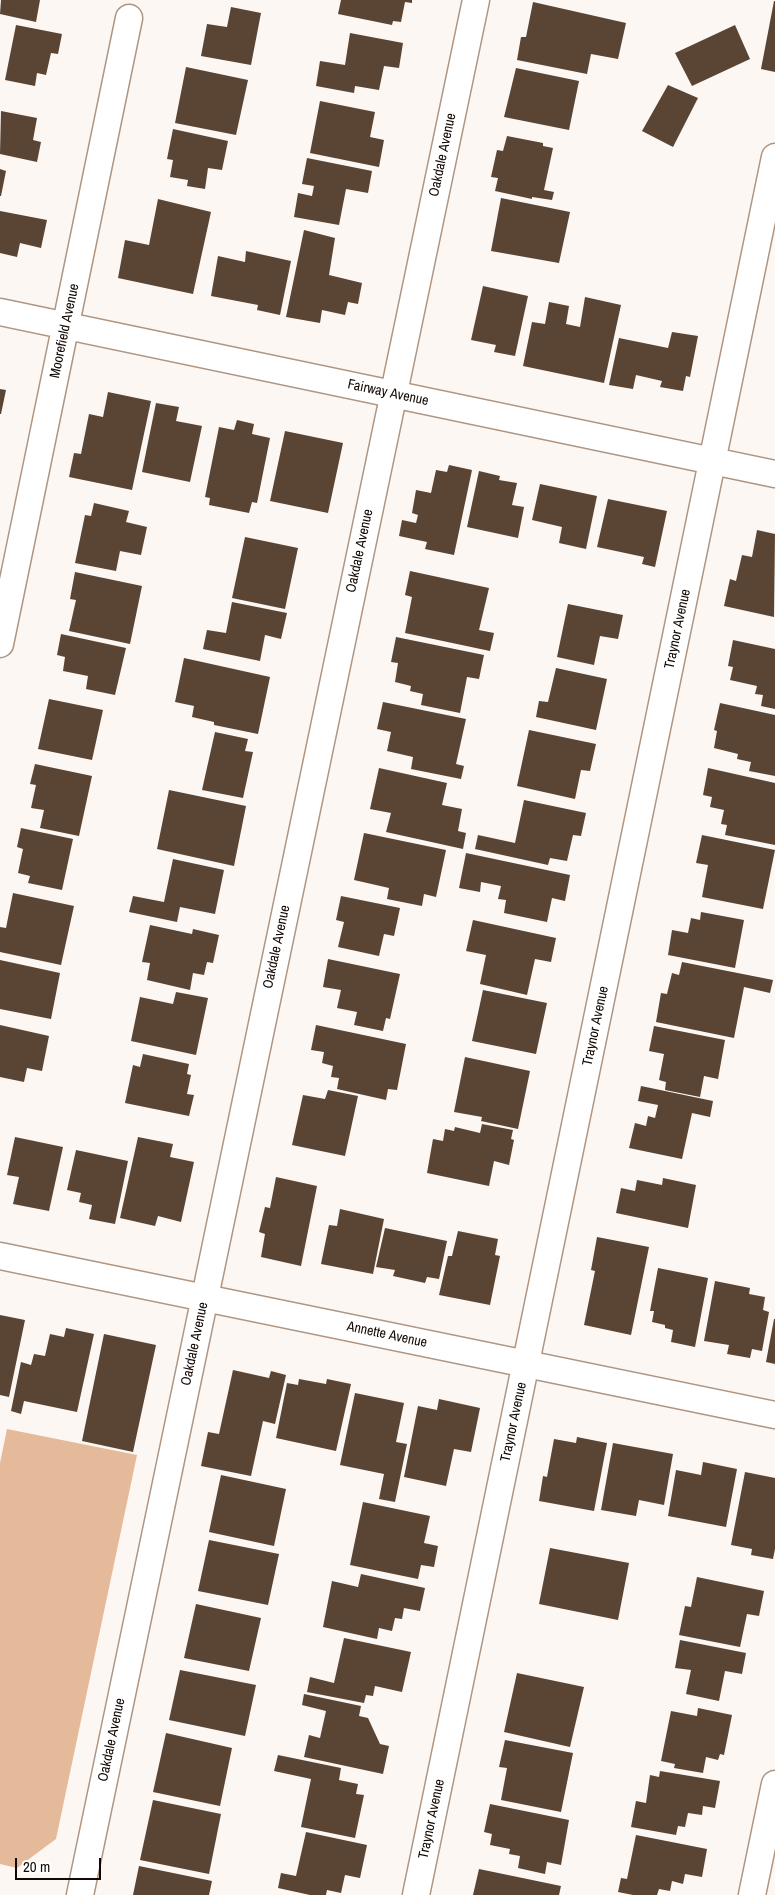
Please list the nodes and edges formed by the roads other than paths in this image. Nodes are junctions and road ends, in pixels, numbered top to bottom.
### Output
1 (476, 0) edge
2 (129, 18) dead end
3 (775, 156) edge
4 (0, 312) edge
5 (66, 326) junction
6 (393, 394) junction
7 (712, 461) junction
8 (775, 474) edge
9 (0, 644) edge
10 (0, 1256) edge
11 (204, 1298) junction
12 (526, 1364) junction
13 (775, 1414) edge
14 (775, 1784) edge
15 (80, 1895) edge
16 (416, 1895) edge
17 (752, 1895) edge

1 - 6 street, Oakdale Avenue
2 - 5 street, Moorefield Avenue
3 - 7 street, Traynor Avenue
4 - 5 street, Fairway Avenue
5 - 6 street, Fairway Avenue
5 - 9 street, Moorefield Avenue
6 - 7 street, Fairway Avenue
6 - 11 street, Oakdale Avenue
7 - 8 street, Fairway Avenue
7 - 12 street, Traynor Avenue
10 - 11 street, Annette Avenue
11 - 12 street, Annette Avenue
11 - 15 street, Oakdale Avenue
12 - 13 street, Annette Avenue
12 - 16 street, Traynor Avenue
14 - 17 street

